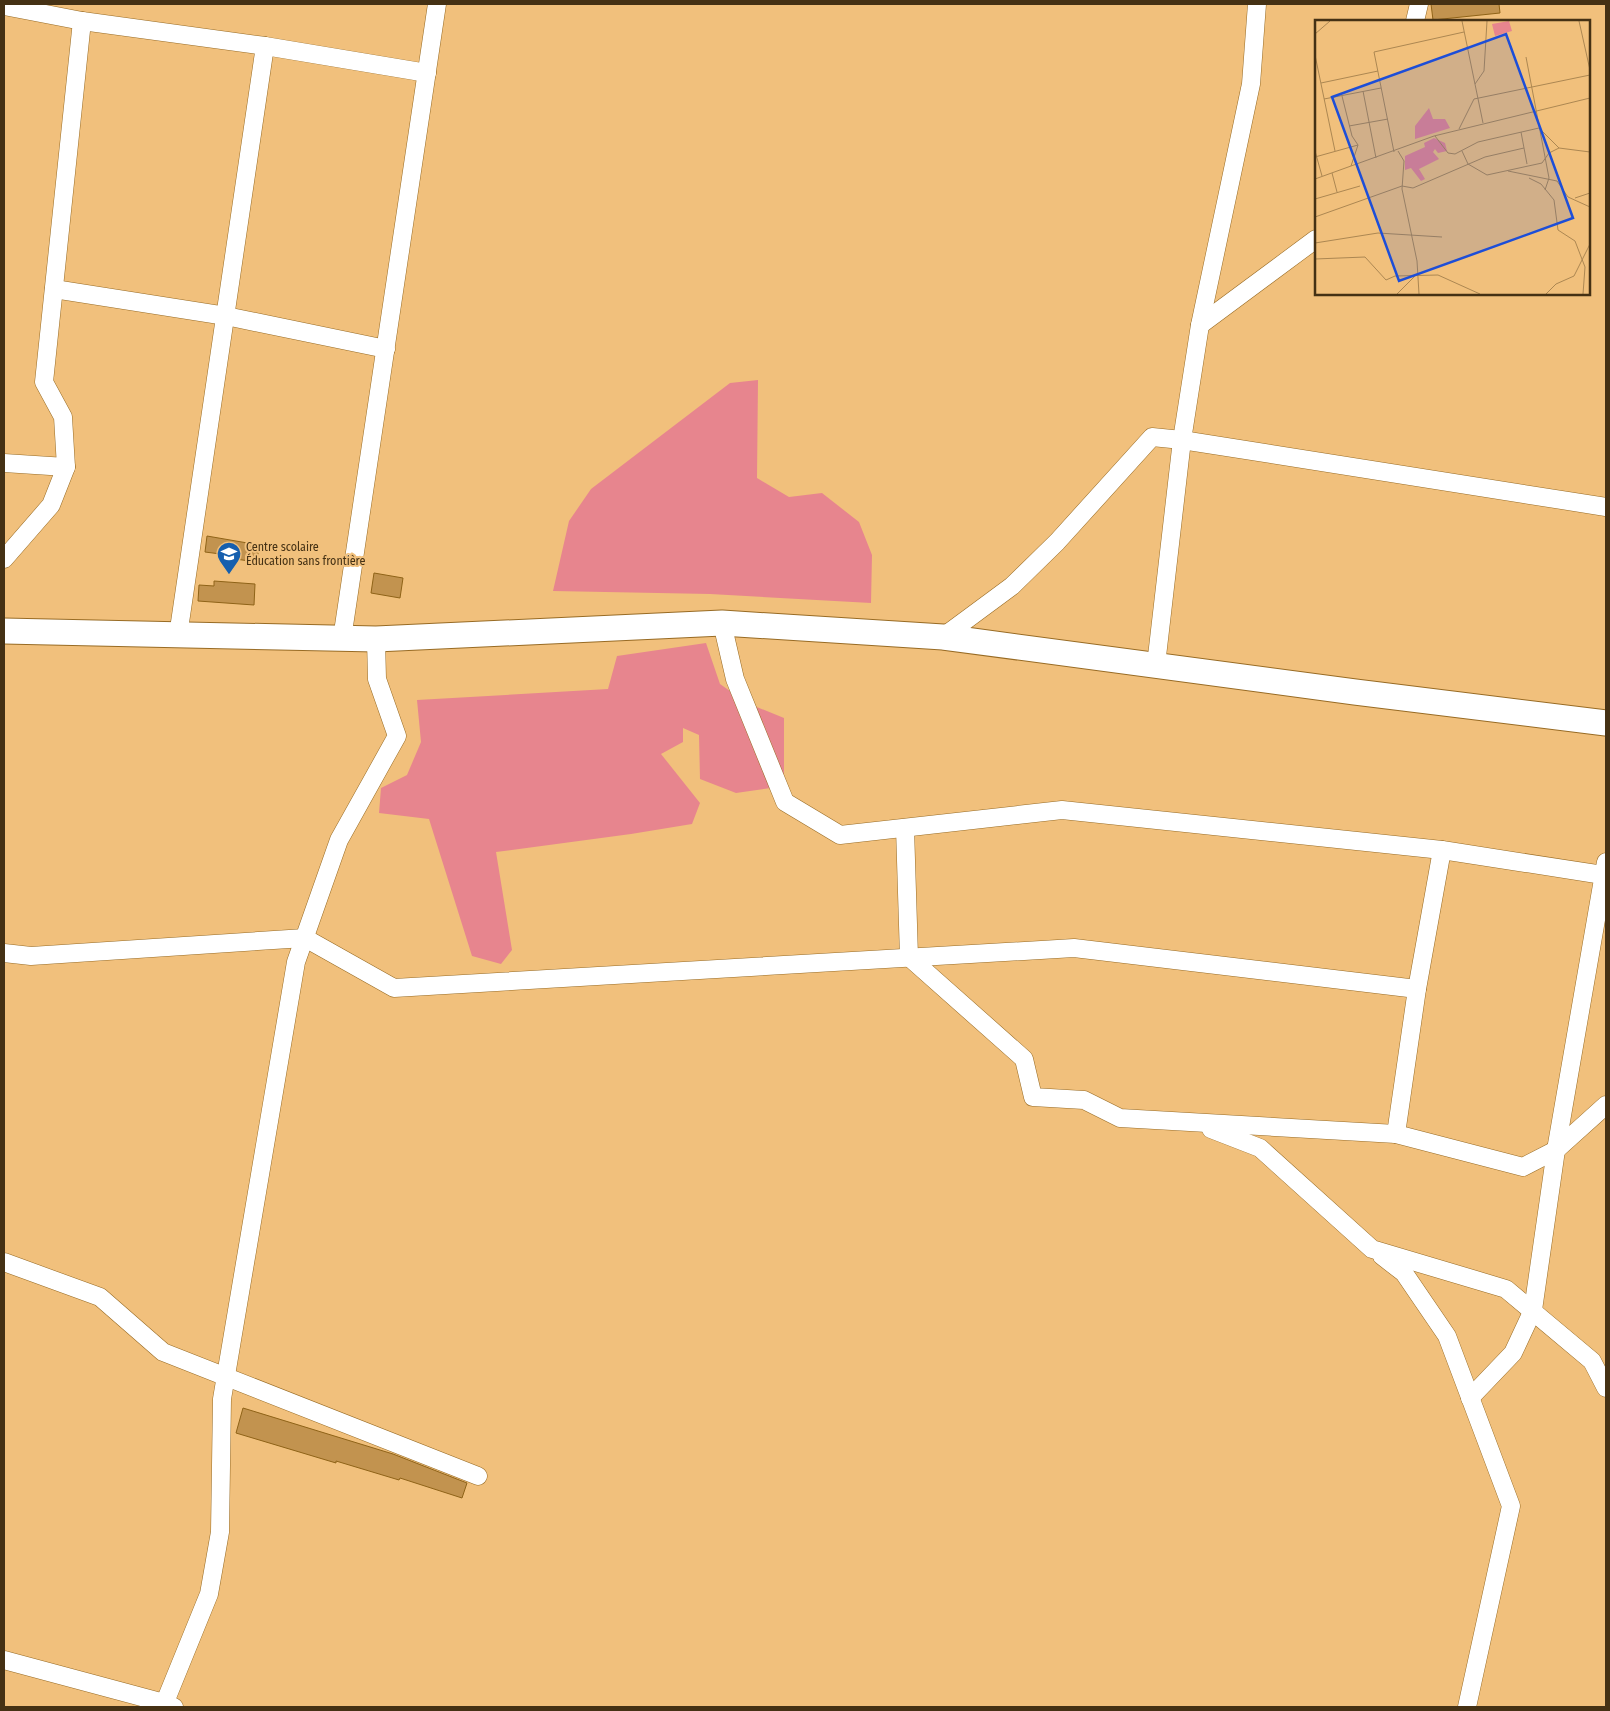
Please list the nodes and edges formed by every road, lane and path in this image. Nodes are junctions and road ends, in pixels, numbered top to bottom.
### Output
1 (437, 4) edge
2 (1257, 4) edge
3 (1419, 4) edge
4 (4, 6) edge
5 (1414, 20) edge
6 (82, 22) junction
7 (265, 46) junction
8 (428, 72) junction
9 (1315, 240) edge
10 (54, 290) junction
11 (226, 316) junction
12 (1200, 325) junction
13 (386, 349) junction
14 (1182, 440) junction
15 (4, 463) edge
16 (66, 466) junction
17 (1606, 507) edge
18 (4, 559) edge
19 (722, 623) junction
20 (4, 631) edge
21 (178, 636) junction
22 (943, 637) junction
23 (342, 639) junction
24 (376, 639) junction
25 (1156, 665) junction
26 (1606, 723) edge
27 (905, 828) junction
28 (1442, 850) junction
29 (1605, 873) edge
30 (305, 938) junction
31 (4, 953) edge
32 (909, 958) junction
33 (1417, 988) junction
34 (1606, 1104) edge
35 (1194, 1122) junction
36 (1396, 1134) junction
37 (1556, 1150) junction
38 (1372, 1249) junction
39 (4, 1262) edge
40 (1533, 1310) junction
41 (226, 1377) junction
42 (1606, 1388) edge
43 (1470, 1398) junction
44 (478, 1476) dead end
45 (4, 1660) edge
46 (166, 1706) edge
47 (1467, 1707) edge

1 - 8 street
2 - 12 street
3 - 5 street
4 - 6 street
6 - 7 street
6 - 10 street
7 - 8 street
7 - 11 street
8 - 13 street
9 - 12 street
10 - 11 street
10 - 16 street
11 - 13 street
11 - 21 street
12 - 14 street
13 - 23 street
14 - 17 street
14 - 22 street
14 - 25 street
15 - 16 street
16 - 18 street
19 - 22 main road
19 - 24 main road
19 - 27 street
20 - 21 main road
21 - 23 main road
22 - 25 main road
23 - 24 main road
24 - 30 street
25 - 26 main road
27 - 28 street
27 - 32 street
28 - 29 street
28 - 33 street
29 - 37 street
30 - 31 street
30 - 32 street
30 - 41 street
32 - 33 street
32 - 35 street
33 - 36 street
34 - 37 street
35 - 36 street
35 - 38 street
36 - 37 street
37 - 40 street
38 - 40 street
38 - 43 street
39 - 41 street
40 - 42 street
40 - 43 street
41 - 44 street
41 - 46 street
43 - 47 street
45 - 46 street

